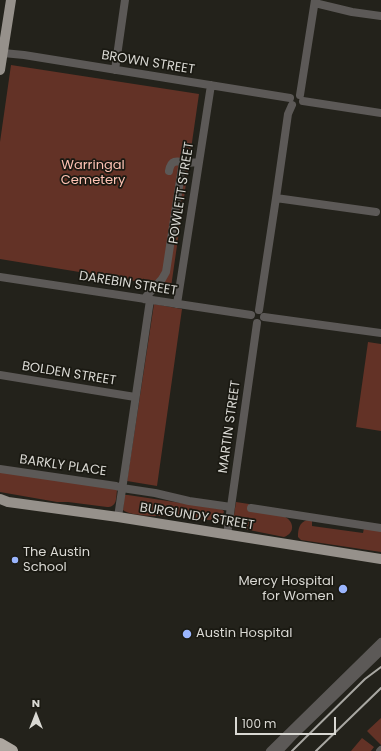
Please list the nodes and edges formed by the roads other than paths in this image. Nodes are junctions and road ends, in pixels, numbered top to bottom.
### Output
1 (11, 0) edge
2 (126, 0) edge
3 (315, 2) edge
4 (381, 16) edge
5 (3, 53) junction
6 (0, 70) edge
7 (115, 70) junction
8 (211, 85) junction
9 (302, 98) junction
10 (291, 101) junction
11 (381, 113) edge
12 (166, 158) dead end
13 (177, 161) junction
14 (199, 162) junction
15 (187, 163) junction
16 (169, 171) dead end
17 (276, 198) junction
18 (376, 212) dead end
19 (0, 277) edge
20 (147, 299) junction
21 (177, 304) junction
22 (258, 310) junction
23 (251, 315) junction
24 (264, 317) junction
25 (257, 323) junction
26 (381, 333) edge
27 (0, 375) edge
28 (135, 397) junction
29 (0, 469) edge
30 (122, 488) junction
31 (3, 501) edge
32 (231, 507) junction
33 (251, 508) dead end
34 (118, 517) junction
35 (381, 528) edge
36 (227, 535) junction
37 (381, 559) edge
38 (381, 642) edge
39 (381, 651) edge
40 (0, 744) edge
41 (12, 751) edge
42 (270, 751) edge
43 (279, 751) edge

1 - 5 main road
2 - 7 street
3 - 4 street
3 - 9 street
5 - 6 main road
5 - 7 street, BROWN STREET
7 - 8 street, BROWN STREET
8 - 10 street, BROWN STREET
8 - 14 street, POWLETT STREET
9 - 10 street
9 - 11 street
10 - 17 street
12 - 13 street
13 - 15 street
13 - 16 street
14 - 15 street
14 - 21 street, POWLETT STREET
15 - 20 street
17 - 18 street
17 - 22 street
19 - 20 street, DAREBIN STREET
20 - 21 street, DAREBIN STREET
20 - 28 street
21 - 23 street, DAREBIN STREET
22 - 23 street
22 - 24 street
23 - 25 street
24 - 25 street
24 - 26 street
25 - 32 street, MARTIN STREET
27 - 28 street, BOLDEN STREET
28 - 30 street
29 - 30 street, BARKLY PLACE
30 - 32 street, BURGUNDY STREET
30 - 34 street
31 - 34 main road, BURGUNDY STREET
32 - 36 street, MARTIN STREET
33 - 35 street, BURGUNDY STREET
34 - 36 main road, BURGUNDY STREET
36 - 37 main road, BURGUNDY STREET
38 - 42 street
39 - 43 street
40 - 41 highway

